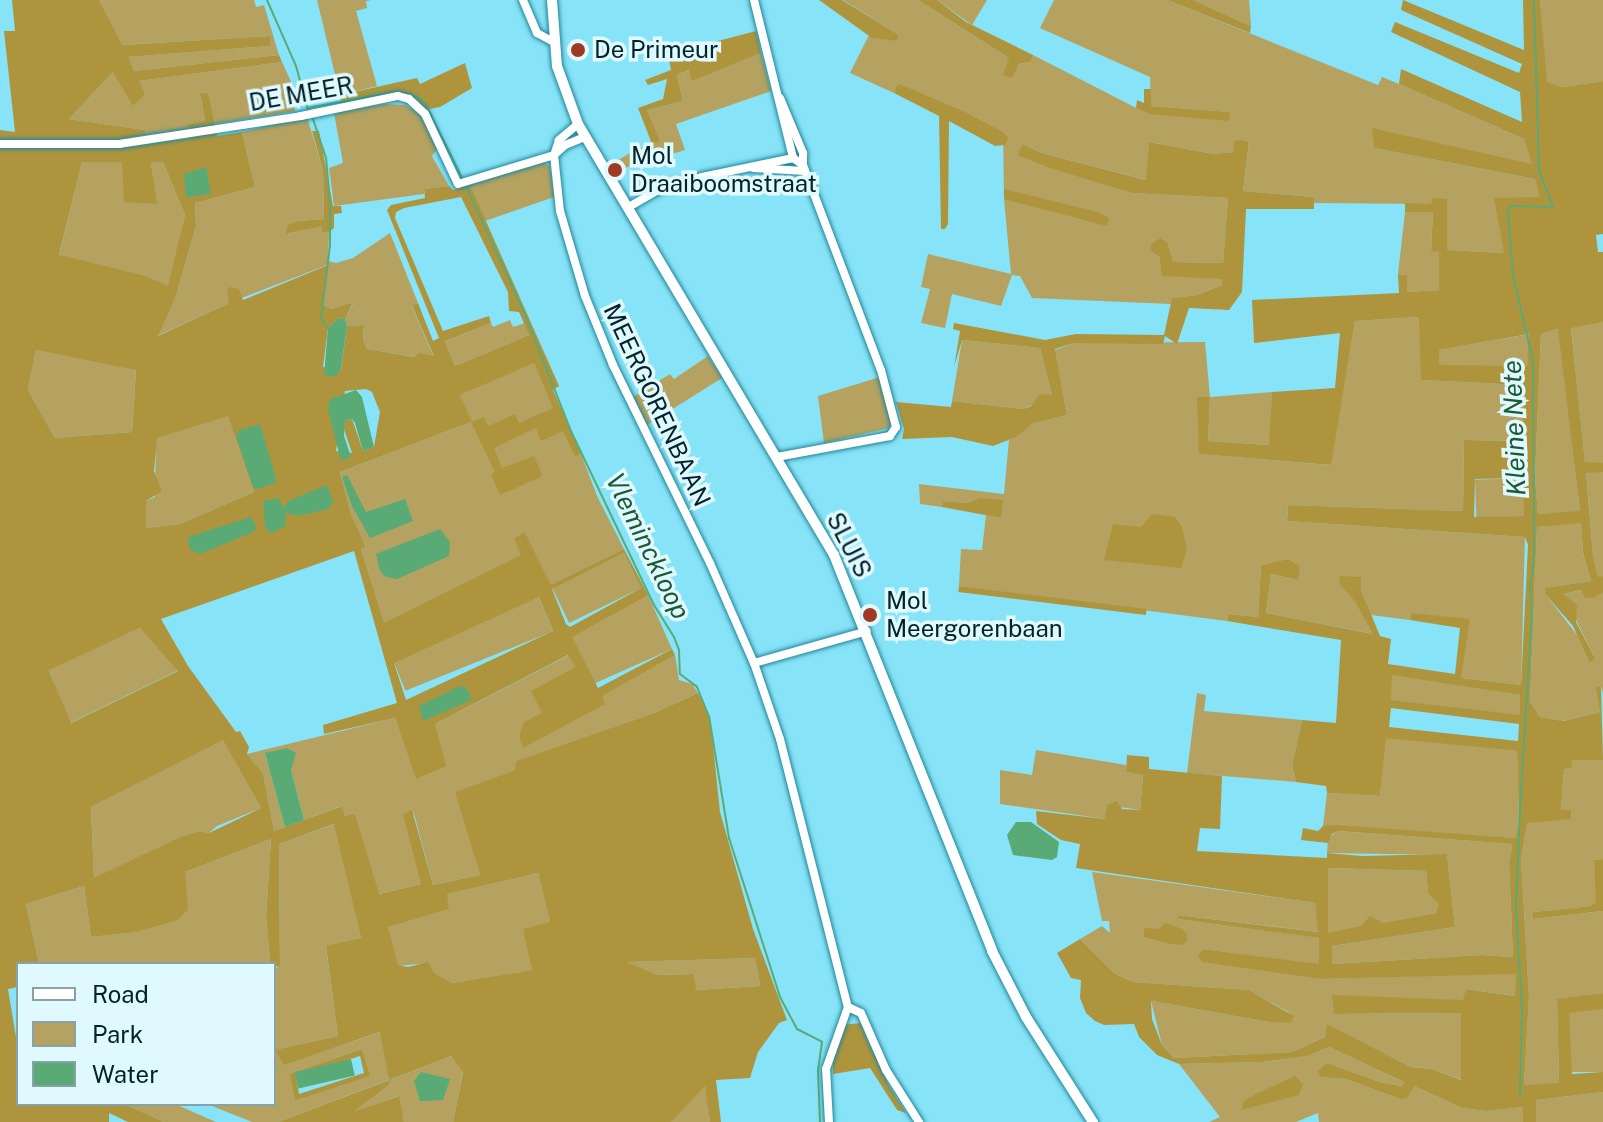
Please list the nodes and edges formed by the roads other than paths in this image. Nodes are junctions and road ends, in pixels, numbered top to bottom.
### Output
1 (523, 0) edge
2 (552, 0) edge
3 (754, 0) edge
4 (554, 42) junction
5 (775, 86) junction
6 (578, 124) junction
7 (585, 137) junction
8 (0, 144) edge
9 (554, 155) junction
10 (793, 158) junction
11 (752, 168) junction
12 (804, 168) junction
13 (627, 208) junction
14 (777, 457) junction
15 (867, 631) junction
16 (754, 663) junction
17 (848, 1007) junction
18 (829, 1122) edge
19 (919, 1122) edge
20 (1093, 1122) edge

1 - 4 street
2 - 4 street, SLUIS
3 - 5 street
4 - 6 street, SLUIS
5 - 10 street
5 - 12 street
6 - 7 street, SLUIS
6 - 9 street
7 - 9 street
7 - 13 street, SLUIS
8 - 9 street, DE MEER
9 - 16 street, MEERGORENBAAN
10 - 11 street
10 - 12 street
11 - 12 street
11 - 13 street
12 - 14 street
13 - 14 street, SLUIS
14 - 15 street, SLUIS
15 - 16 street
15 - 20 street, SLUIS
16 - 17 street, MEERGORENBAAN
17 - 18 street
17 - 19 street, MEERGORENBAAN

